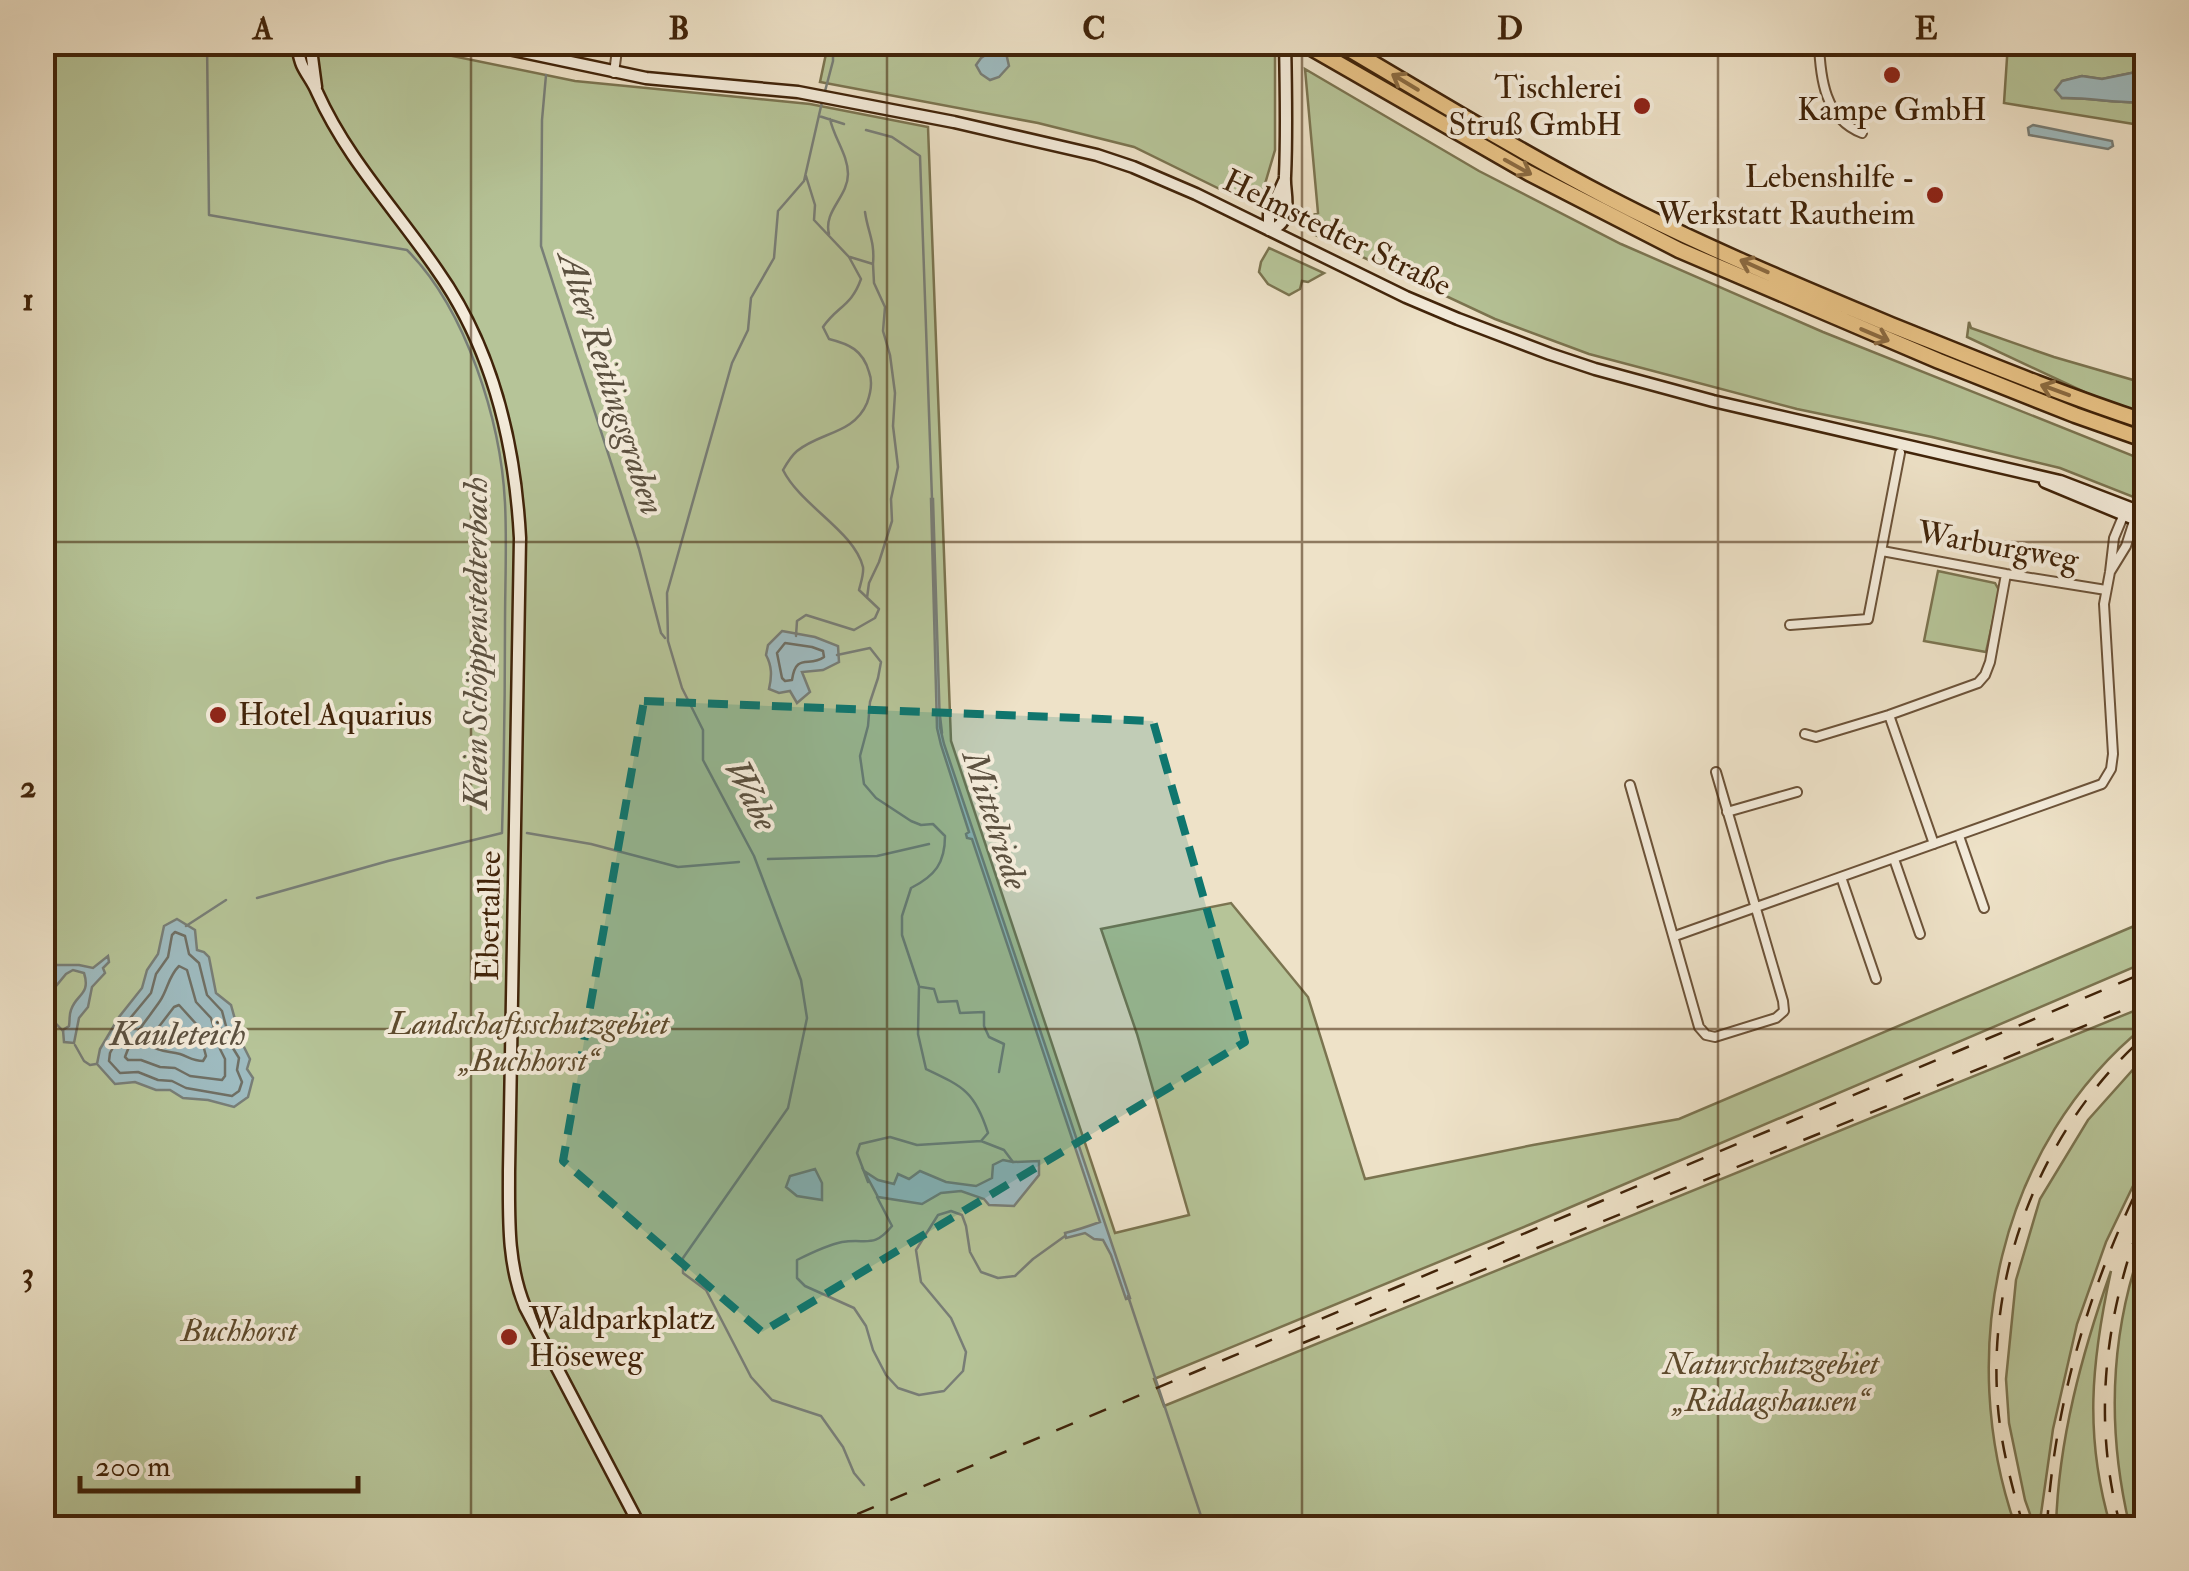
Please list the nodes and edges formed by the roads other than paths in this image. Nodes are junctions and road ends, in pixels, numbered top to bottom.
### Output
1 (296, 42) edge
2 (310, 42) edge
3 (476, 42) edge
4 (618, 42) edge
5 (1284, 42) edge
6 (1301, 42) edge
7 (1819, 42) edge
8 (1343, 46) edge
9 (614, 73) junction
10 (316, 88) junction
11 (1862, 133) dead end
12 (1270, 230) junction
13 (2146, 422) edge
14 (2146, 440) edge
15 (1900, 453) dead end
16 (2030, 476) junction
17 (2123, 514) junction
18 (2142, 517) edge
19 (1882, 551) junction
20 (2110, 572) junction
21 (2006, 574) junction
22 (2106, 590) junction
23 (1790, 625) dead end
24 (1889, 715) junction
25 (1805, 734) dead end
26 (1716, 772) dead end
27 (1630, 785) dead end
28 (1797, 792) dead end
29 (1727, 812) junction
30 (1959, 836) junction
31 (1934, 844) junction
32 (1894, 859) junction
33 (1841, 877) junction
34 (1756, 908) junction
35 (1984, 908) dead end
36 (1920, 934) dead end
37 (1675, 936) junction
38 (1876, 979) dead end
39 (641, 1528) edge

1 - 10 street, Ebertallee
2 - 10 street, Ebertallee
3 - 9 street, Helmstedter Straße
4 - 9 street
5 - 12 street
6 -> 14 highway
7 - 11 street
13 -> 8 highway
9 - 12 street, Helmstedter Straße
10 - 39 street, Ebertallee
12 - 16 street, Helmstedter Straße
15 - 19 street
16 - 17 street, Helmstedter Straße
16 - 18 street, Helmstedter Straße
17 - 18 street, Helmstedter Straße
17 - 20 street
18 - 20 street
19 - 21 street, Warburgweg
19 - 23 street
20 - 22 street
21 - 22 street, Warburgweg
21 - 24 street
22 - 30 street
24 - 25 street
24 - 31 street
26 - 29 street
27 - 37 street
28 - 29 street
29 - 34 street
30 - 31 street
30 - 35 street
31 - 32 street
32 - 33 street
32 - 36 street
33 - 34 street
33 - 38 street
34 - 37 street
34 - 37 street

